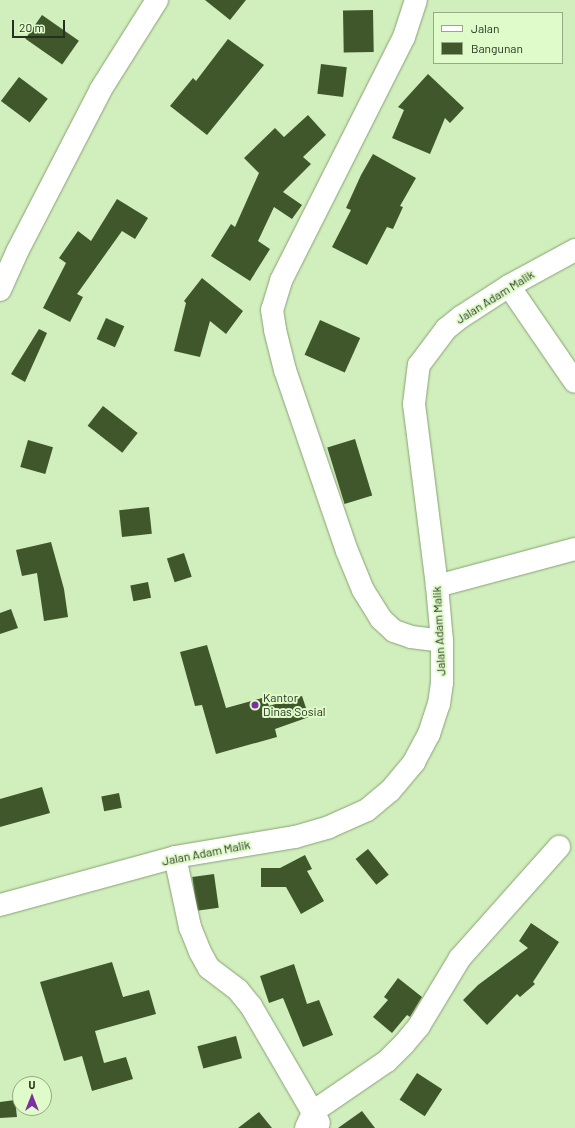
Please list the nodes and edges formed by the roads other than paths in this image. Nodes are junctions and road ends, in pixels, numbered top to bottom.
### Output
1 (157, 0) edge
2 (416, 0) edge
3 (575, 250) edge
4 (509, 286) junction
5 (0, 290) edge
6 (575, 382) edge
7 (575, 549) edge
8 (437, 586) junction
9 (442, 641) junction
10 (559, 847) dead end
11 (175, 857) junction
12 (0, 905) edge
13 (314, 1122) edge

1 - 5 main road
2 - 9 main road
3 - 4 main road, Jalan Adam Malik
4 - 6 main road
4 - 8 main road, Jalan Adam Malik
7 - 8 main road
8 - 9 main road, Jalan Adam Malik
9 - 11 main road, Jalan Adam Malik
10 - 13 main road
11 - 12 main road, Jalan Adam Malik
11 - 13 main road

